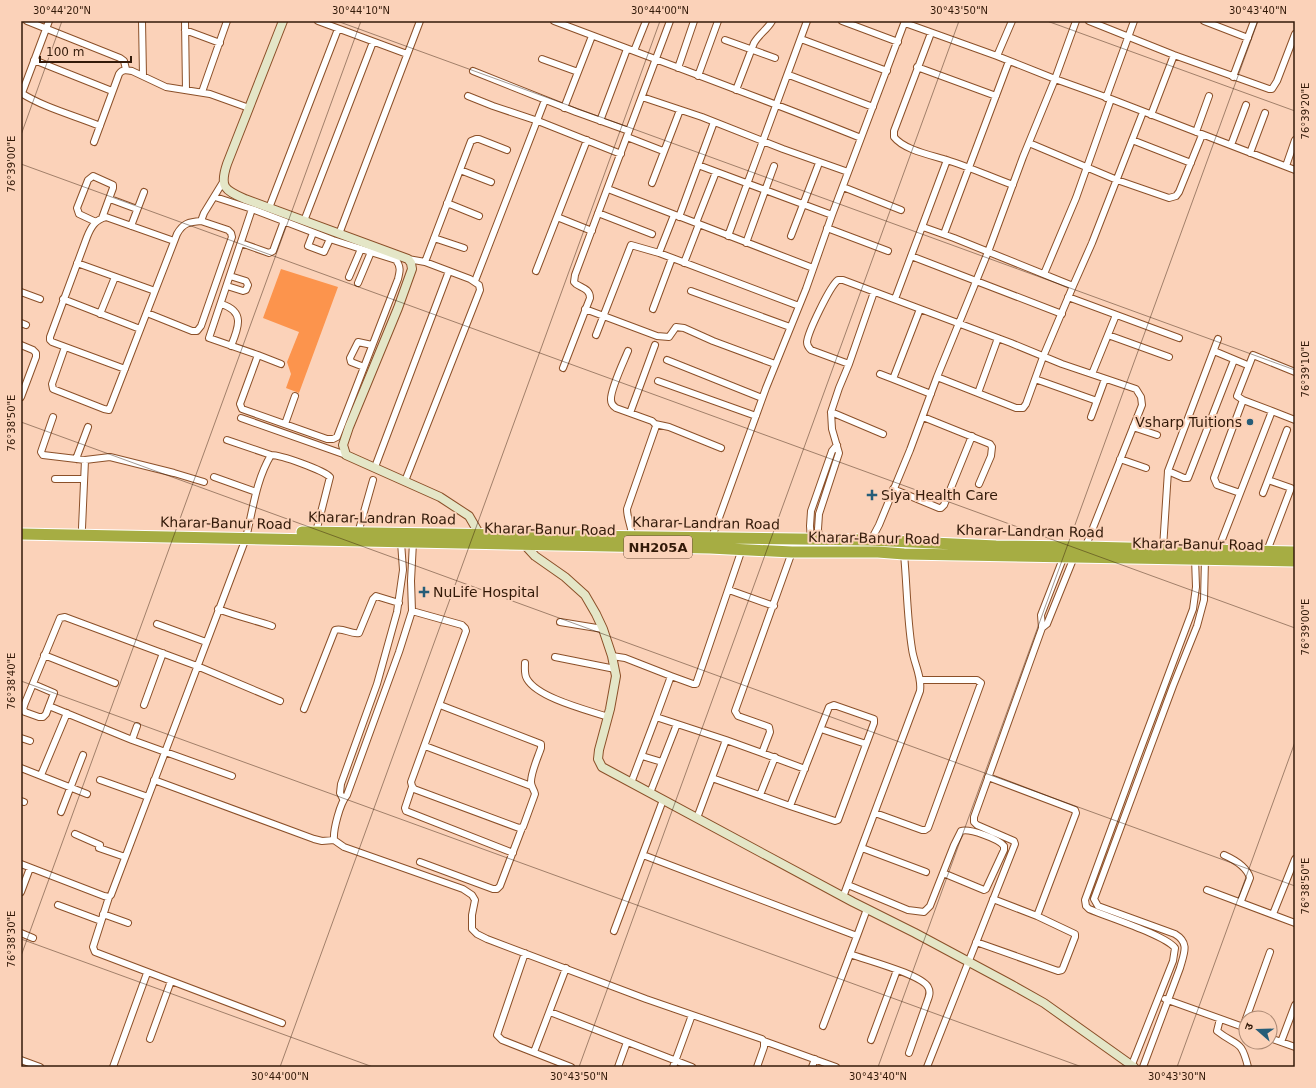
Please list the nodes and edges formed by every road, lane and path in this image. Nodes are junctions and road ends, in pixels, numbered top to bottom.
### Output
1 (27, 21) edge
2 (49, 21) edge
3 (142, 21) edge
4 (185, 21) edge
5 (227, 21) edge
6 (283, 21) edge
7 (318, 21) edge
8 (420, 21) edge
9 (554, 21) edge
10 (646, 21) edge
11 (670, 21) edge
12 (694, 21) edge
13 (718, 21) edge
14 (772, 21) edge
15 (807, 21) edge
16 (842, 21) edge
17 (1012, 21) edge
18 (1076, 21) edge
19 (1089, 21) edge
20 (1134, 21) edge
21 (1204, 21) edge
22 (1254, 21) edge
23 (905, 22) edge
24 (46, 28) junction
25 (338, 29) junction
26 (185, 30) junction
27 (931, 33) junction
28 (1295, 34) edge
29 (592, 36) junction
30 (1128, 36) junction
31 (1248, 38) junction
32 (801, 39) junction
33 (725, 40) dead end
34 (373, 42) junction
35 (898, 42) junction
36 (220, 43) junction
37 (627, 49) junction
38 (751, 49) junction
39 (634, 51) junction
40 (407, 54) junction
41 (1174, 55) junction
42 (997, 56) junction
43 (775, 58) dead end
44 (542, 59) dead end
45 (656, 59) junction
46 (34, 60) junction
47 (1009, 61) junction
48 (917, 67) junction
49 (678, 68) junction
50 (126, 70) junction
51 (473, 71) dead end
52 (887, 71) junction
53 (578, 72) junction
54 (789, 75) junction
55 (143, 76) junction
56 (698, 76) junction
57 (1233, 77) junction
58 (1055, 79) junction
59 (186, 90) junction
60 (736, 90) junction
61 (112, 91) junction
62 (202, 92) junction
63 (21, 93) edge
64 (468, 96) dead end
65 (996, 96) junction
66 (1209, 96) dead end
67 (642, 97) junction
68 (1108, 98) junction
69 (545, 100) junction
70 (777, 104) junction
71 (1246, 105) dead end
72 (873, 107) junction
73 (249, 108) junction
74 (564, 108) junction
75 (680, 110) junction
76 (1143, 112) junction
77 (1265, 113) dead end
78 (1151, 115) junction
79 (538, 121) junction
80 (600, 121) junction
81 (714, 122) junction
82 (100, 126) junction
83 (1196, 132) junction
84 (628, 134) junction
85 (1202, 135) junction
86 (861, 138) junction
87 (587, 140) junction
88 (1132, 140) junction
89 (1295, 140) edge
90 (764, 141) junction
91 (94, 142) dead end
92 (1029, 143) junction
93 (1231, 146) junction
94 (506, 150) dead end
95 (663, 151) junction
96 (1250, 153) junction
97 (621, 154) junction
98 (947, 160) junction
99 (819, 162) junction
100 (1190, 163) junction
101 (698, 165) junction
102 (774, 166) dead end
103 (1286, 166) junction
104 (1087, 167) junction
105 (969, 168) junction
106 (460, 170) junction
107 (1295, 170) edge
108 (716, 172) junction
109 (848, 172) junction
110 (1117, 180) junction
111 (223, 182) junction
112 (491, 182) dead end
113 (652, 183) dead end
114 (747, 184) junction
115 (1013, 185) junction
116 (843, 187) junction
117 (608, 189) junction
118 (765, 189) junction
119 (144, 192) dead end
120 (215, 197) junction
121 (110, 199) junction
122 (448, 203) junction
123 (802, 204) junction
124 (269, 208) junction
125 (137, 209) junction
126 (252, 209) junction
127 (901, 210) dead end
128 (598, 213) junction
129 (832, 215) junction
130 (479, 216) dead end
131 (676, 216) junction
132 (557, 217) junction
133 (102, 218) junction
134 (201, 221) junction
135 (284, 221) junction
136 (304, 221) junction
137 (96, 222) junction
138 (697, 224) junction
139 (131, 226) junction
140 (922, 227) junction
141 (827, 228) junction
142 (592, 231) junction
143 (314, 232) junction
144 (339, 234) junction
145 (652, 234) dead end
146 (944, 234) junction
147 (728, 236) junction
148 (791, 236) dead end
149 (434, 238) junction
150 (330, 239) junction
151 (174, 241) junction
152 (241, 243) junction
153 (746, 243) junction
154 (464, 248) dead end
155 (361, 249) junction
156 (888, 251) dead end
157 (371, 252) junction
158 (988, 252) junction
159 (659, 253) junction
160 (911, 256) junction
161 (672, 258) junction
162 (408, 259) junction
163 (426, 262) junction
164 (77, 263) junction
165 (684, 263) junction
166 (813, 268) junction
167 (449, 271) junction
168 (536, 271) dead end
169 (1044, 274) junction
170 (230, 276) junction
171 (115, 277) junction
172 (349, 277) dead end
173 (475, 281) junction
174 (976, 281) junction
175 (358, 283) dead end
176 (227, 286) junction
177 (1073, 286) junction
178 (155, 291) junction
179 (691, 291) dead end
180 (21, 292) edge
181 (874, 292) junction
182 (1068, 297) junction
183 (40, 299) dead end
184 (63, 299) junction
185 (894, 299) junction
186 (221, 304) junction
187 (799, 306) junction
188 (585, 309) junction
189 (653, 309) dead end
190 (920, 309) junction
191 (100, 314) junction
192 (147, 314) junction
193 (1062, 314) junction
194 (1116, 315) junction
195 (604, 316) junction
196 (958, 324) junction
197 (790, 327) junction
198 (140, 329) junction
199 (596, 335) dead end
200 (1108, 335) junction
201 (998, 338) junction
202 (1179, 338) dead end
203 (1218, 339) dead end
204 (21, 345) edge
205 (372, 345) junction
206 (655, 345) dead end
207 (231, 346) junction
208 (65, 347) junction
209 (628, 351) dead end
210 (1214, 351) junction
211 (258, 355) junction
212 (1043, 357) junction
213 (1169, 357) dead end
214 (667, 360) dead end
215 (1234, 360) junction
216 (281, 364) dead end
217 (776, 364) junction
218 (849, 364) junction
219 (1245, 364) dead end
220 (364, 367) junction
221 (563, 368) dead end
222 (125, 369) junction
223 (1295, 372) edge
224 (880, 374) dead end
225 (1092, 374) junction
226 (937, 377) junction
227 (893, 379) junction
228 (1035, 379) junction
229 (1105, 379) junction
230 (658, 381) dead end
231 (978, 393) junction
232 (931, 394) junction
233 (295, 396) dead end
234 (21, 398) edge
235 (762, 398) junction
236 (1243, 400) junction
237 (1097, 401) junction
238 (1272, 411) junction
239 (831, 412) junction
240 (630, 413) junction
241 (756, 416) junction
242 (53, 417) dead end
243 (922, 417) junction
244 (1091, 417) dead end
245 (241, 418) dead end
246 (1295, 420) edge
247 (285, 424) junction
248 (655, 424) junction
249 (88, 427) dead end
250 (1133, 427) junction
251 (1287, 430) dead end
252 (883, 434) dead end
253 (1157, 435) dead end
254 (972, 436) junction
255 (227, 440) dead end
256 (721, 448) dead end
257 (271, 455) junction
258 (346, 455) junction
259 (76, 459) junction
260 (1120, 459) junction
261 (85, 460) junction
262 (375, 467) junction
263 (1146, 468) dead end
264 (1168, 472) junction
265 (214, 477) dead end
266 (55, 479) dead end
267 (84, 479) junction
268 (373, 480) dead end
269 (1268, 480) junction
270 (405, 481) junction
271 (204, 482) dead end
272 (979, 484) dead end
273 (893, 489) junction
274 (1293, 489) edge
275 (256, 492) junction
276 (1240, 493) junction
277 (1263, 493) dead end
278 (21, 527) edge
279 (82, 528) junction
280 (316, 532) junction
281 (358, 532) junction
282 (21, 534) edge
283 (247, 534) junction
284 (480, 534) junction
285 (632, 537) junction
286 (415, 540) junction
287 (524, 540) junction
288 (815, 540) junction
289 (870, 540) junction
290 (710, 543) junction
291 (1163, 548) junction
292 (742, 549) junction
293 (1218, 550) junction
294 (1267, 551) junction
295 (792, 552) junction
296 (870, 552) junction
297 (1295, 552) edge
298 (904, 554) junction
299 (1077, 554) junction
300 (1200, 558) junction
301 (1295, 561) edge
302 (729, 590) junction
303 (399, 603) junction
304 (774, 606) junction
305 (218, 609) junction
306 (412, 611) junction
307 (560, 622) dead end
308 (157, 624) dead end
309 (272, 626) dead end
310 (1042, 628) junction
311 (603, 629) junction
312 (206, 642) junction
313 (163, 654) junction
314 (44, 655) junction
315 (612, 656) junction
316 (556, 657) dead end
317 (525, 663) dead end
318 (197, 666) junction
319 (615, 669) junction
320 (671, 676) junction
321 (920, 680) junction
322 (115, 683) dead end
323 (33, 684) junction
324 (280, 701) dead end
325 (440, 705) junction
326 (49, 706) junction
327 (144, 706) dead end
328 (304, 709) dead end
329 (67, 713) junction
330 (608, 717) junction
331 (656, 717) junction
332 (1150, 721) junction
333 (677, 724) junction
334 (1159, 724) junction
335 (137, 726) dead end
336 (821, 729) junction
337 (21, 738) edge
338 (132, 740) junction
339 (726, 740) junction
340 (30, 741) dead end
341 (866, 744) junction
342 (425, 746) junction
343 (165, 751) junction
344 (762, 753) junction
345 (83, 755) dead end
346 (642, 756) junction
347 (775, 757) junction
348 (662, 762) junction
349 (21, 768) edge
350 (805, 769) junction
351 (41, 775) junction
352 (232, 776) dead end
353 (988, 777) junction
354 (712, 778) junction
355 (100, 780) dead end
356 (154, 780) junction
357 (631, 783) junction
358 (531, 786) junction
359 (71, 787) junction
360 (412, 787) junction
361 (1126, 789) junction
362 (1134, 791) junction
363 (650, 793) junction
364 (87, 794) dead end
365 (760, 795) junction
366 (148, 797) junction
367 (343, 800) junction
368 (663, 800) junction
369 (790, 806) junction
370 (61, 812) dead end
371 (875, 813) junction
372 (697, 818) junction
373 (522, 828) junction
374 (75, 834) dead end
375 (334, 840) junction
376 (862, 848) junction
377 (513, 853) junction
378 (643, 855) junction
379 (1224, 855) dead end
380 (125, 858) junction
381 (1295, 859) edge
382 (420, 862) dead end
383 (21, 864) edge
384 (30, 868) junction
385 (926, 872) dead end
386 (943, 873) junction
387 (848, 885) junction
388 (1207, 890) dead end
389 (21, 892) edge
390 (109, 897) junction
391 (843, 897) junction
392 (993, 899) junction
393 (1241, 902) junction
394 (1095, 903) junction
395 (58, 905) dead end
396 (1086, 906) junction
397 (867, 909) junction
398 (103, 914) junction
399 (1273, 914) junction
400 (1037, 916) junction
401 (101, 921) junction
402 (128, 923) dead end
403 (1295, 923) edge
404 (614, 931) dead end
405 (21, 933) edge
406 (856, 936) junction
407 (33, 938) dead end
408 (976, 942) junction
409 (1185, 944) junction
410 (1175, 948) junction
411 (1270, 952) dead end
412 (525, 953) junction
413 (850, 954) junction
414 (968, 961) junction
415 (566, 968) junction
416 (897, 970) junction
417 (147, 973) junction
418 (171, 981) junction
419 (1158, 996) junction
420 (1168, 1000) junction
421 (1295, 1005) edge
422 (1250, 1010) edge
423 (550, 1012) junction
424 (692, 1015) junction
425 (1220, 1019) junction
426 (282, 1023) dead end
427 (1238, 1025) edge
428 (823, 1026) dead end
429 (150, 1039) dead end
430 (871, 1040) dead end
431 (764, 1041) junction
432 (1278, 1041) edge
433 (627, 1042) junction
434 (1281, 1042) junction
435 (1295, 1047) edge
436 (534, 1052) junction
437 (908, 1053) dead end
438 (815, 1059) junction
439 (21, 1060) edge
440 (676, 1060) junction
441 (1133, 1066) edge
442 (40, 1067) edge
443 (113, 1067) edge
444 (571, 1067) edge
445 (618, 1067) edge
446 (673, 1067) edge
447 (692, 1067) edge
448 (757, 1067) edge
449 (812, 1067) edge
450 (836, 1067) edge
451 (927, 1067) edge
452 (1143, 1067) edge
453 (1248, 1067) edge

1 - 24 street
2 - 24 street
3 - 55 street
4 - 26 street
5 - 36 street
6 - 73 street
7 - 25 street
8 - 40 street
9 - 29 street
10 - 39 street
11 - 45 street
12 - 49 street
13 - 56 street
14 - 38 street
15 - 32 street
16 - 35 street
17 - 42 street
18 - 58 street
19 - 30 street
20 - 30 street
21 - 31 street
22 - 31 street
23 - 27 street
23 - 35 street
24 - 46 street
24 - 50 street
25 - 34 street
25 - 124 street
26 - 36 street
26 - 59 street
27 - 42 street
27 - 48 street
28 - 57 street
29 - 37 street
29 - 53 street
30 - 41 street
30 - 68 street
31 - 57 street
32 - 52 street
32 - 54 street
33 - 38 street
34 - 40 street
34 - 136 street
35 - 52 street
36 - 62 street
37 - 39 street
37 - 80 street
38 - 43 street
38 - 60 street
39 - 45 street
40 - 144 street
41 - 57 street
41 - 78 street
42 - 47 street
44 - 53 street
45 - 49 street
45 - 67 street
46 - 61 street
46 - 63 street
47 - 58 street
47 - 65 street
48 - 65 street
48 - 98 street
49 - 56 street
50 - 55 street
50 - 61 street
51 - 69 street
52 - 72 street
53 - 74 street
54 - 70 street
54 - 72 street
55 - 59 street
56 - 60 street
58 - 68 street
58 - 92 street
59 - 62 street
60 - 70 street
61 - 82 street
62 - 73 street
63 - 82 street
64 - 79 street
65 - 105 street
66 - 83 street
67 - 75 street
67 - 84 street
68 - 76 street
68 - 104 street
69 - 74 street
69 - 79 street
70 - 86 street
70 - 90 street
71 - 93 street
72 - 86 street
73 - 111 street
74 - 80 street
75 - 81 street
75 - 95 street
76 - 78 street
76 - 88 street
77 - 96 street
78 - 83 street
79 - 87 street
79 - 173 street
80 - 84 street
81 - 90 street
81 - 101 street
82 - 91 street
83 - 85 street
84 - 95 street
84 - 97 street
85 - 93 street
85 - 100 street
86 - 109 street
87 - 97 street
87 - 132 street
88 - 100 street
88 - 110 street
89 - 103 street
90 - 99 street
90 - 114 street
92 - 104 street
92 - 115 street
93 - 96 street
94 - 106 street
95 - 113 street
96 - 103 street
97 - 117 street
98 - 105 street
98 - 140 street
99 - 109 street
99 - 123 street
100 - 110 street
101 - 108 street
101 - 131 street
102 - 118 street
103 - 107 street
104 - 110 street
104 - 169 street
105 - 115 street
105 - 146 street
106 - 112 street
106 - 122 street
108 - 114 street
108 - 138 street
109 - 116 street
110 - 177 street
111 - 120 street
111 - 124 street
114 - 118 street
114 - 147 street
115 - 158 street
116 - 127 street
116 - 129 street
117 - 128 street
117 - 131 street
118 - 123 street
118 - 153 street
119 - 125 street
120 - 126 street
120 - 134 street
121 - 125 street
121 - 133 street
121 - 137 street
122 - 130 street
122 - 149 street
123 - 129 street
123 - 148 street
124 - 136 street
125 - 139 street
126 - 135 street
126 - 152 street
128 - 142 street
128 - 145 street
129 - 141 street
131 - 138 street
131 - 159 street
132 - 142 street
132 - 168 street
133 - 137 street
133 - 139 street
134 - 151 street
134 - 192 street
135 - 143 street
135 - 152 street
136 - 144 street
137 - 164 street
138 - 147 street
138 - 165 street
139 - 151 street
140 - 146 street
140 - 160 street
141 - 156 street
141 - 166 street
142 - 188 street
143 - 150 street
143 - 150 street
144 - 162 street
146 - 158 street
147 - 153 street
149 - 154 street
149 - 163 street
150 - 155 street
151 - 178 street
152 - 170 street
153 - 166 street
155 - 157 street
155 - 172 street
157 - 175 street
157 - 205 street
158 - 169 street
158 - 174 street
159 - 161 street
159 - 195 street
160 - 174 street
160 - 185 street
161 - 165 street
161 - 189 street
162 - 163 street
162 - 258 street
163 - 167 street
164 - 171 street
164 - 184 street
165 - 187 street
166 - 187 street
167 - 173 street
167 - 262 street
169 - 177 street
170 - 176 street
170 - 176 street
171 - 178 street
171 - 191 street
173 - 270 street
174 - 193 street
174 - 196 street
176 - 186 street
177 - 182 street
178 - 192 street
179 - 197 street
180 - 183 street
181 - 185 street
181 - 218 street
181 - 218 street
182 - 193 street
182 - 194 street
184 - 191 street
184 - 208 street
185 - 190 street
186 - 207 street
186 - 207 street
187 - 197 street
188 - 195 street
188 - 221 street
190 - 196 street
190 - 227 street
191 - 198 street
192 - 198 street
193 - 212 street
194 - 200 street
194 - 202 street
195 - 199 street
195 - 217 street
196 - 201 street
196 - 226 street
197 - 217 street
198 - 222 street
200 - 213 street
200 - 225 street
201 - 212 street
201 - 231 street
203 - 210 street
204 - 234 street
205 - 220 street
205 - 220 street
206 - 240 street
207 - 211 street
208 - 222 street
208 - 222 street
209 - 240 street
210 - 215 street
210 - 264 street
211 - 216 street
211 - 247 street
212 - 225 street
212 - 228 street
214 - 235 street
215 - 219 street
215 - 264 street
217 - 235 street
218 - 239 street
220 - 247 street
223 - 236 street
224 - 227 street
225 - 229 street
226 - 231 street
226 - 232 street
227 - 232 street
228 - 231 street
228 - 237 street
229 - 237 street
229 - 250 street
230 - 241 street
232 - 243 street
233 - 247 street
235 - 241 street
236 - 238 street
236 - 276 street
237 - 244 street
238 - 246 street
238 - 276 street
239 - 252 street
239 - 288 street
240 - 248 street
241 - 290 street
242 - 259 street
243 - 254 street
243 - 273 street
245 - 258 street
248 - 256 street
248 - 285 street
249 - 259 street
250 - 253 street
250 - 260 street
251 - 269 street
254 - 272 street
254 - 273 street
255 - 257 street
257 - 275 street
257 - 280 street
258 - 262 street
259 - 261 street
260 - 263 street
260 - 299 street
261 - 267 street
261 - 271 street
262 - 270 street
264 - 291 street
265 - 275 street
266 - 267 street
267 - 279 street
268 - 281 street
269 - 274 street
269 - 277 street
270 - 284 street
273 - 289 street
274 - 294 street
275 - 283 street
276 - 293 street
278 - 279 highway, Kharar-Landran Road / NH205A
279 - 283 highway, Kharar-Landran Road / NH205A
280 - 281 highway, Kharar-Landran Road / NH205A
280 - 283 highway, Kharar-Landran Road / NH205A
281 - 286 highway, Kharar-Landran Road / NH205A
282 - 283 highway, Kharar-Banur Road / NH205A
283 - 286 highway, Kharar-Banur Road / NH205A
283 - 305 street
284 - 286 highway, Kharar-Landran Road / NH205A
284 - 287 highway, Kharar-Landran Road / NH205A
285 - 287 highway, Kharar-Landran Road / NH205A
285 - 290 highway, Kharar-Landran Road / NH205A
286 - 287 highway, Kharar-Banur Road / NH205A
286 - 303 street
286 - 306 street
287 - 290 highway, Kharar-Banur Road / NH205A
287 - 311 street
288 - 289 highway, Kharar-Landran Road / NH205A
288 - 290 highway, Kharar-Landran Road / NH205A
289 - 296 street
289 - 299 highway, Kharar-Landran Road / NH205A
290 - 292 highway, Kharar-Banur Road / NH205A
291 - 293 highway, Kharar-Landran Road / NH205A
291 - 299 highway, Kharar-Landran Road / NH205A
292 - 295 highway, Kharar-Banur Road / NH205A
292 - 302 street
293 - 294 highway, Kharar-Landran Road / NH205A
294 - 297 highway, Kharar-Landran Road / NH205A
295 - 296 highway, Kharar-Banur Road / NH205A
295 - 304 street
296 - 298 highway, Kharar-Banur Road / NH205A
298 - 299 highway, Kharar-Banur Road / NH205A
298 - 321 street
299 - 300 highway, Kharar-Banur Road / NH205A
299 - 310 street
299 - 310 street
300 - 301 highway, Kharar-Banur Road / NH205A
300 - 332 street
300 - 334 street
302 - 304 street
302 - 320 street
303 - 328 street
303 - 367 street
304 - 344 street
305 - 309 street
305 - 312 street
306 - 325 street
306 - 367 street
307 - 311 street
308 - 312 street
310 - 353 street
311 - 315 street
312 - 318 street
313 - 314 street
313 - 318 street
313 - 327 street
314 - 322 street
314 - 323 street
315 - 319 street
315 - 320 street
316 - 319 street
317 - 330 street
318 - 324 street
318 - 343 street
319 - 330 street
320 - 331 street
321 - 371 street
321 - 371 street
323 - 326 street
323 - 326 street
325 - 342 street
325 - 358 street
326 - 329 street
329 - 338 street
329 - 351 street
330 - 357 street
331 - 333 street
331 - 346 street
332 - 334 street
332 - 361 street
333 - 339 street
333 - 348 street
334 - 362 street
335 - 338 street
336 - 341 street
336 - 341 street
336 - 350 street
337 - 340 street
338 - 343 street
339 - 344 street
339 - 354 street
341 - 369 street
342 - 358 street
342 - 360 street
343 - 352 street
343 - 356 street
344 - 347 street
345 - 359 street
346 - 348 street
346 - 357 street
347 - 350 street
347 - 365 street
348 - 363 street
349 - 351 street
350 - 369 street
351 - 359 street
353 - 392 street
353 - 400 street
354 - 365 street
354 - 372 street
355 - 366 street
356 - 366 street
356 - 375 street
357 - 363 street
358 - 373 street
359 - 364 street
359 - 370 street
360 - 373 street
360 - 377 street
361 - 362 street
361 - 396 street
362 - 394 street
363 - 368 street
365 - 369 street
366 - 380 street
367 - 375 street
368 - 372 street
368 - 378 street
371 - 376 street
372 - 391 street
373 - 377 street
374 - 380 street
375 - 412 street
376 - 385 street
376 - 387 street
377 - 382 street
378 - 404 street
378 - 406 street
379 - 393 street
380 - 390 street
381 - 399 street
383 - 384 street
384 - 389 street
384 - 390 street
386 - 386 street
386 - 387 street
387 - 391 street
388 - 393 street
390 - 398 street
391 - 397 street
392 - 400 street
392 - 408 street
393 - 399 street
394 - 396 street
394 - 409 street
395 - 401 street
396 - 410 street
397 - 406 street
397 - 414 street
398 - 401 street
398 - 402 street
399 - 403 street
400 - 408 street
401 - 417 street
405 - 407 street
406 - 413 street
408 - 414 street
409 - 410 street
409 - 420 street
410 - 419 street
411 - 422 street
412 - 415 street
412 - 436 street
413 - 416 street
413 - 428 street
414 - 441 street
414 - 451 street
415 - 423 street
415 - 424 street
416 - 430 street
416 - 437 street
417 - 418 street
417 - 443 street
418 - 426 street
418 - 429 street
419 - 420 street
419 - 441 street
420 - 425 street
420 - 452 street
421 - 434 street
423 - 433 street
423 - 436 street
424 - 431 street
424 - 440 street
425 - 427 street
425 - 453 street
431 - 438 street
431 - 448 street
432 - 434 street
433 - 440 street
433 - 445 street
434 - 435 street
436 - 444 street
438 - 449 street
438 - 450 street
439 - 442 street
440 - 446 street
440 - 447 street

